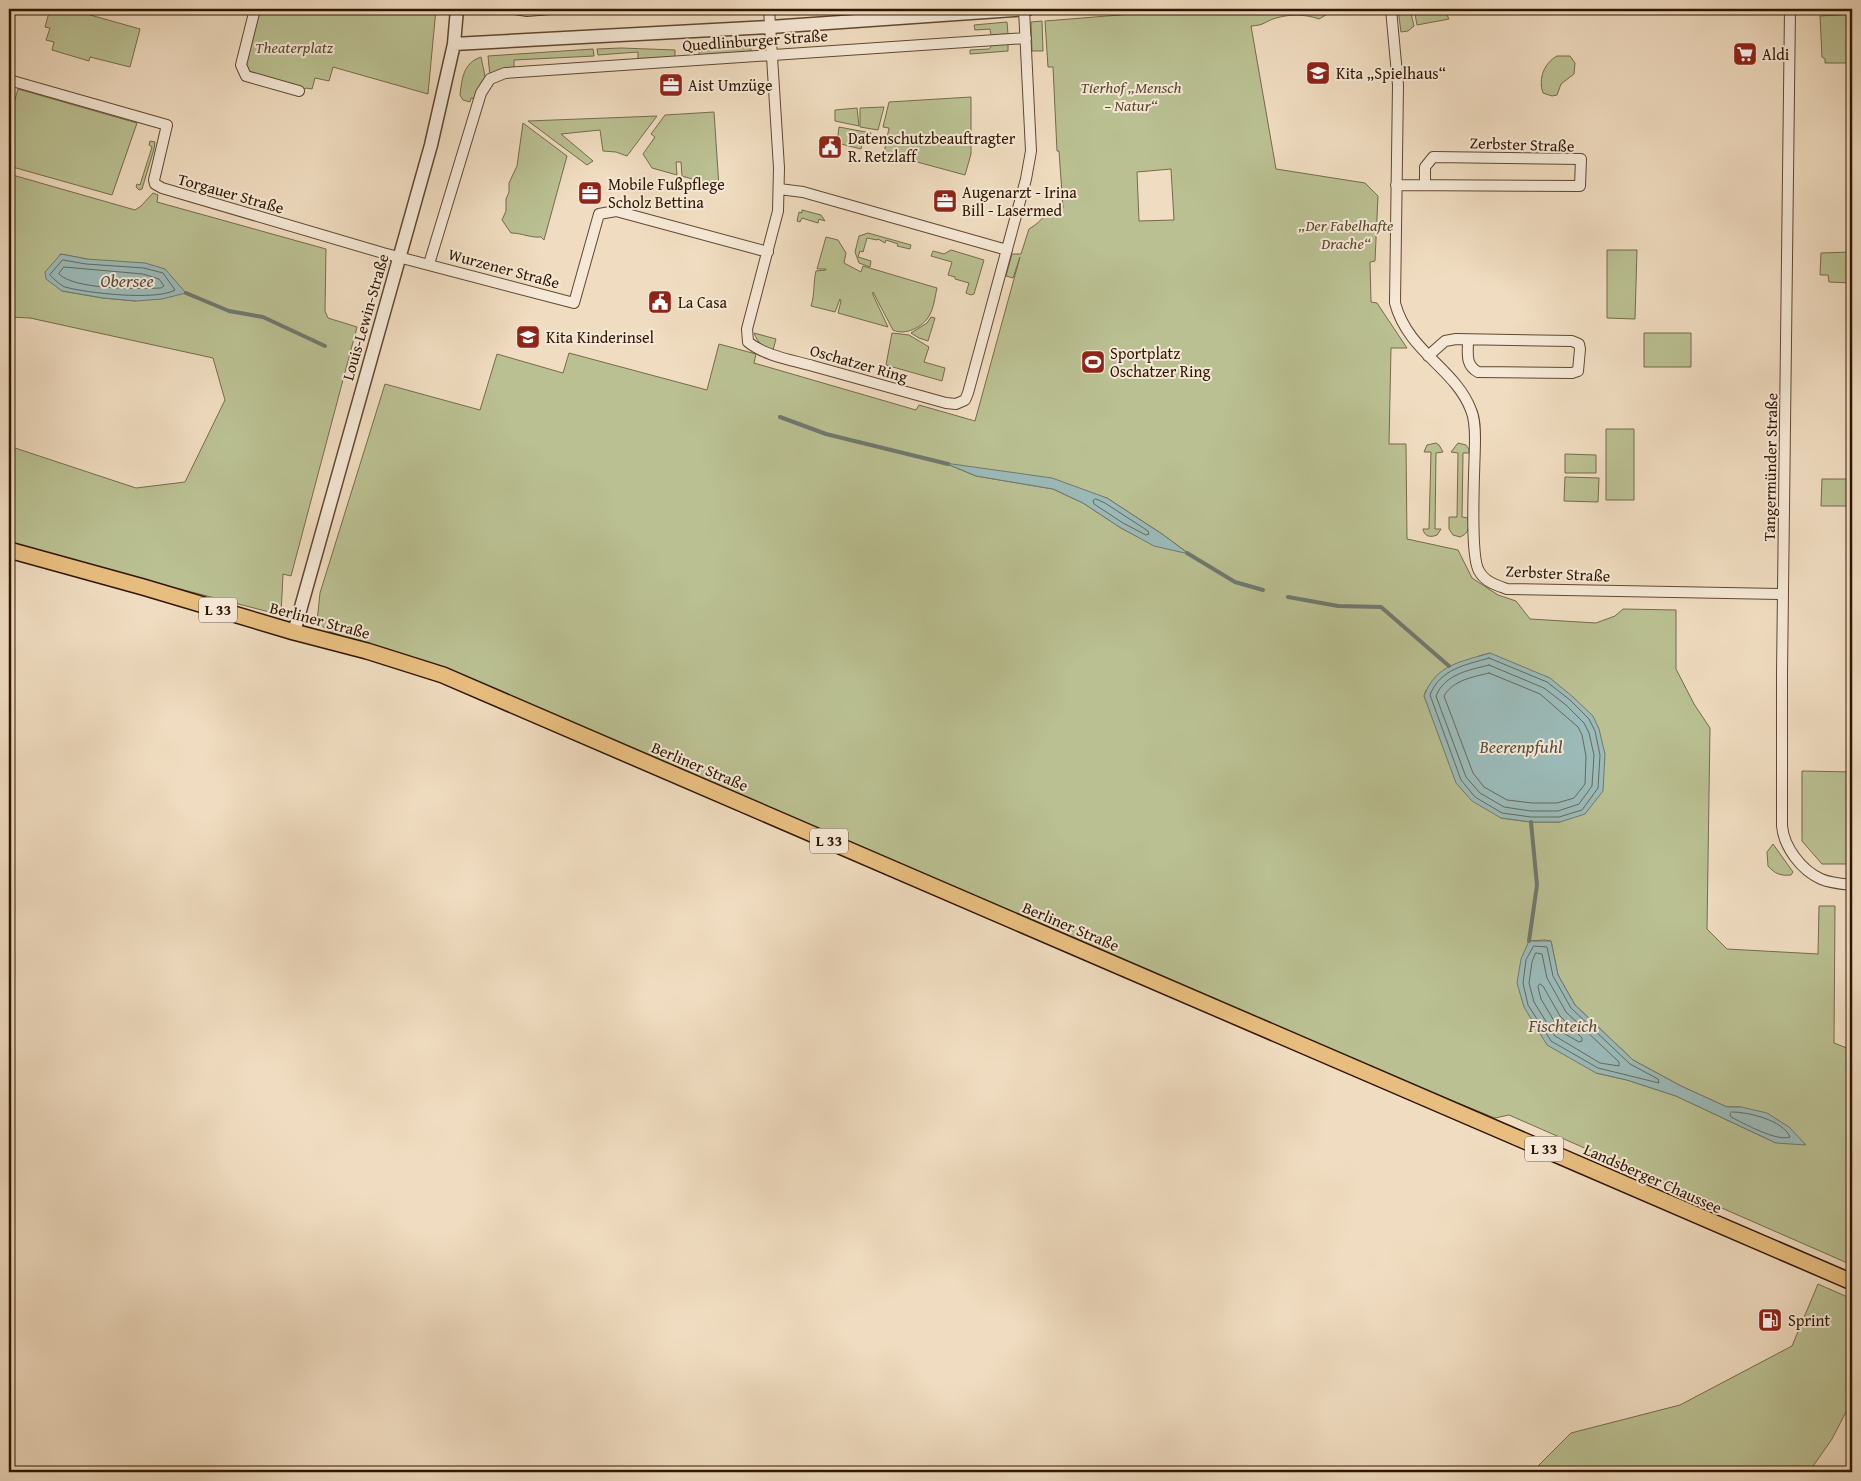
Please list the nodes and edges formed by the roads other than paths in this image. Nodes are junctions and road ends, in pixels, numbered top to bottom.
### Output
1 (255, 9) edge
2 (457, 9) edge
3 (515, 9) edge
4 (551, 9) edge
5 (769, 9) edge
6 (1024, 9) edge
7 (1028, 9) edge
8 (1391, 9) edge
9 (1790, 9) edge
10 (770, 26) junction
11 (1026, 38) junction
12 (454, 44) junction
13 (771, 55) junction
14 (9, 80) edge
15 (299, 91) dead end
16 (1396, 185) junction
17 (1425, 185) junction
18 (779, 189) junction
19 (1007, 250) junction
20 (768, 252) junction
21 (400, 256) junction
22 (429, 264) junction
23 (1468, 340) junction
24 (1428, 356) junction
25 (9, 550) edge
26 (1783, 594) junction
27 (294, 632) junction
28 (1852, 885) edge
29 (1357, 1069) joint
30 (1852, 1282) edge

1 - 15 street
2 - 12 street, Louis-Lewin-Straße
3 - 4 street
5 - 10 street, Oschatzer Ring
6 - 7 street, Quedlinburger Straße
6 - 10 street, Quedlinburger Straße
6 - 11 street, Oschatzer Ring
8 - 16 street, Zerbster Straße
9 - 26 street, Tangermünder Straße
10 - 12 street, Quedlinburger Straße
10 - 13 street, Oschatzer Ring
11 - 13 street, Quedlinburger Straße
11 - 19 street, Oschatzer Ring
12 - 21 street, Louis-Lewin-Straße
13 - 18 street, Oschatzer Ring
13 - 22 street, Quedlinburger Straße
14 - 21 street, Torgauer Straße
16 - 17 street, Zerbster Straße
16 - 24 street, Zerbster Straße
17 - 17 street, Zerbster Straße
18 - 19 street
18 - 20 street, Oschatzer Ring
19 - 20 street, Oschatzer Ring
20 - 22 street, Wurzener Straße
21 - 22 street, Wurzener Straße
21 - 27 street, Louis-Lewin-Straße
23 - 23 street
23 - 24 street
24 - 26 street, Zerbster Straße
25 - 27 main road, Berliner Straße / L 33
26 - 28 street, Tangermünder Straße
27 - 29 main road, Berliner Straße / L 33
29 - 30 main road, Landsberger Chaussee / L 33

